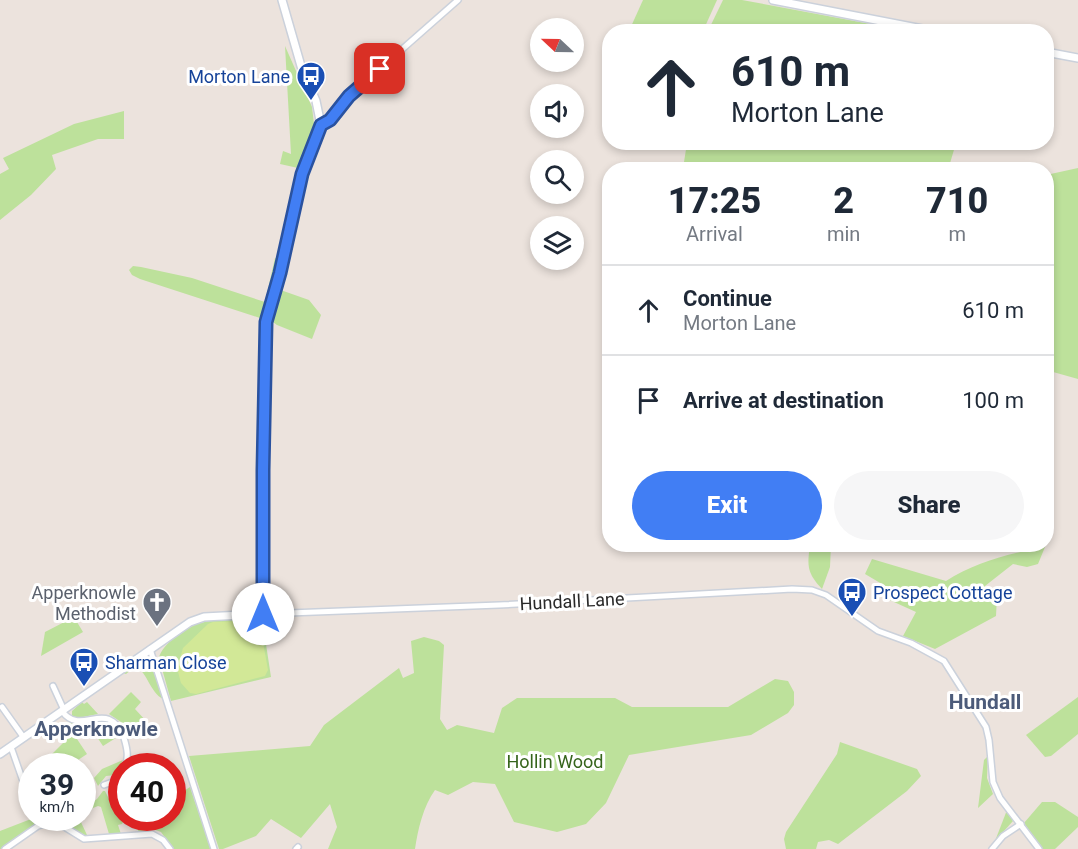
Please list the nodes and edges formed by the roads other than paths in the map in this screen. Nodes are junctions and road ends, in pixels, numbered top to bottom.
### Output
1 (282, 0) edge
2 (458, 0) edge
3 (773, 0) edge
4 (799, 2) edge
5 (811, 4) edge
6 (902, 24) edge
7 (1054, 54) edge
8 (1078, 58) edge
9 (321, 125) junction
10 (263, 614) junction
11 (150, 649) junction
12 (53, 686) dead end
13 (2, 707) dead end
14 (63, 710) junction
15 (24, 738) junction
16 (11, 747) junction
17 (127, 753) edge
18 (0, 754) edge
19 (18, 765) edge
20 (1020, 824) junction
21 (31, 831) edge
22 (71, 831) edge
23 (6, 849) edge
24 (170, 849) edge
25 (214, 849) edge
26 (992, 849) edge
27 (1039, 849) edge

1 - 9 street
2 - 9 street
3 - 4 street
4 - 5 street
5 - 6 street
7 - 8 street
9 - 10 street
10 - 11 street, Hundall Lane
10 - 20 street, Hundall Lane
11 - 14 street, Hundall Lane
11 - 25 street
12 - 14 street
13 - 15 street
14 - 15 street, Hundall Lane
14 - 17 street
15 - 16 street, Hundall Lane
16 - 18 street, Hundall Lane
16 - 19 street
20 - 26 street
20 - 27 street, Hundall Lane
21 - 23 street
22 - 24 street

